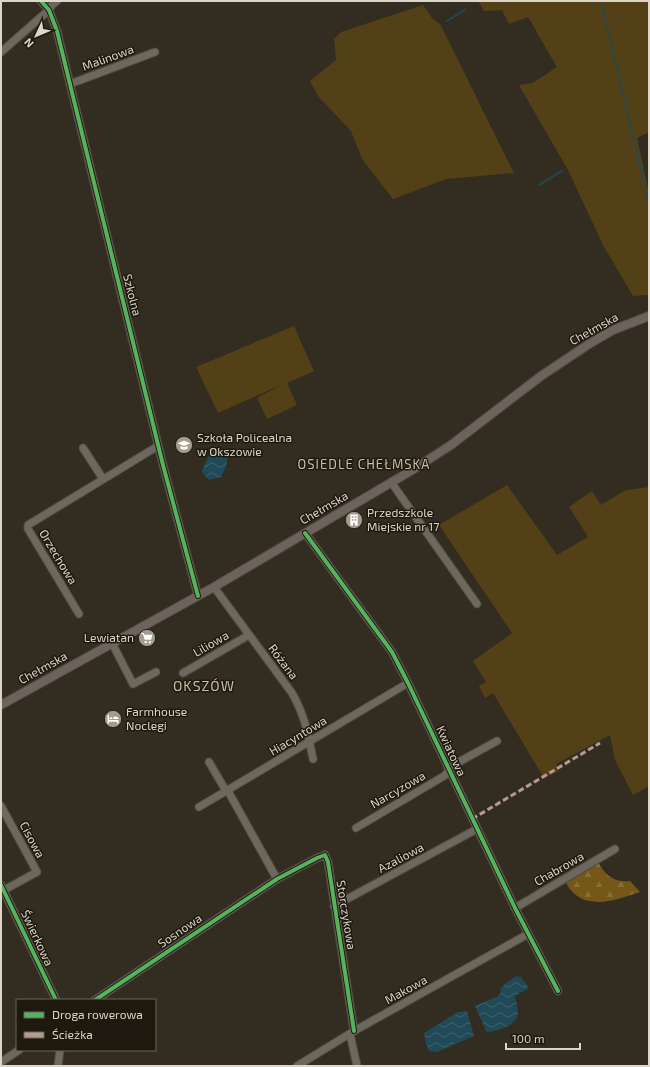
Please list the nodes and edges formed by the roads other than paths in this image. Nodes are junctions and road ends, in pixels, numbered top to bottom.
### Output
1 (41, 1) edge
2 (57, 1) edge
3 (49, 10) junction
4 (1, 52) edge
5 (155, 52) dead end
6 (70, 84) junction
7 (649, 316) edge
8 (158, 446) junction
9 (83, 448) dead end
10 (103, 479) junction
11 (391, 482) junction
12 (305, 533) junction
13 (214, 587) junction
14 (198, 596) junction
15 (477, 604) dead end
16 (79, 614) dead end
17 (249, 635) junction
18 (112, 643) junction
19 (156, 672) dead end
20 (183, 673) dead end
21 (408, 683) junction
22 (1, 705) edge
23 (309, 741) junction
24 (497, 741) dead end
25 (313, 759) dead end
26 (209, 762) dead end
27 (449, 770) junction
28 (227, 791) junction
29 (1, 806) edge
30 (199, 807) dead end
31 (356, 828) dead end
32 (477, 829) junction
33 (615, 849) dead end
34 (277, 879) junction
35 (2, 887) edge
36 (334, 906) junction
37 (515, 908) junction
38 (528, 934) junction
39 (558, 991) dead end
40 (56, 999) edge
41 (97, 999) edge
42 (352, 1033) junction
43 (18, 1051) edge
44 (60, 1051) edge
45 (1, 1062) edge
46 (58, 1066) edge
47 (297, 1066) edge
48 (357, 1066) edge

1 - 3 street, Szkolna
2 - 3 street
3 - 4 street
3 - 6 street, Szkolna
5 - 6 street, Malinowa
6 - 8 street, Szkolna
7 - 11 main road, Chełmska
8 - 10 street, Orzechowa
8 - 14 street, Szkolna
9 - 10 street
10 - 16 street, Orzechowa
11 - 12 main road, Chełmska
11 - 15 street
12 - 13 main road, Chełmska
12 - 21 street, Kwiatowa
13 - 14 main road, Chełmska
13 - 17 street, Różana
14 - 18 main road, Chełmska
17 - 20 street, Liliowa
17 - 23 street, Różana
18 - 19 street
18 - 22 main road, Chełmska
21 - 23 street, Hiacyntowa
21 - 27 street, Kwiatowa
23 - 25 street, Różana
23 - 28 street, Hiacyntowa
24 - 27 street, Narcyzowa
26 - 28 street
27 - 31 street, Narcyzowa
27 - 32 street, Kwiatowa
28 - 30 street, Hiacyntowa
28 - 34 street
29 - 35 street, Cisowa
32 - 36 street, Azaliowa
32 - 37 street, Kwiatowa
33 - 37 street, Chabrowa
34 - 36 street, Storczykowa
34 - 41 street, Sosnowa
35 - 40 street, Świerkowa
36 - 42 street, Storczykowa
37 - 38 street, Kwiatowa
38 - 39 street, Kwiatowa
38 - 42 street, Makowa
42 - 47 street, Makowa
42 - 48 street, Storczykowa
43 - 45 street
44 - 46 street

